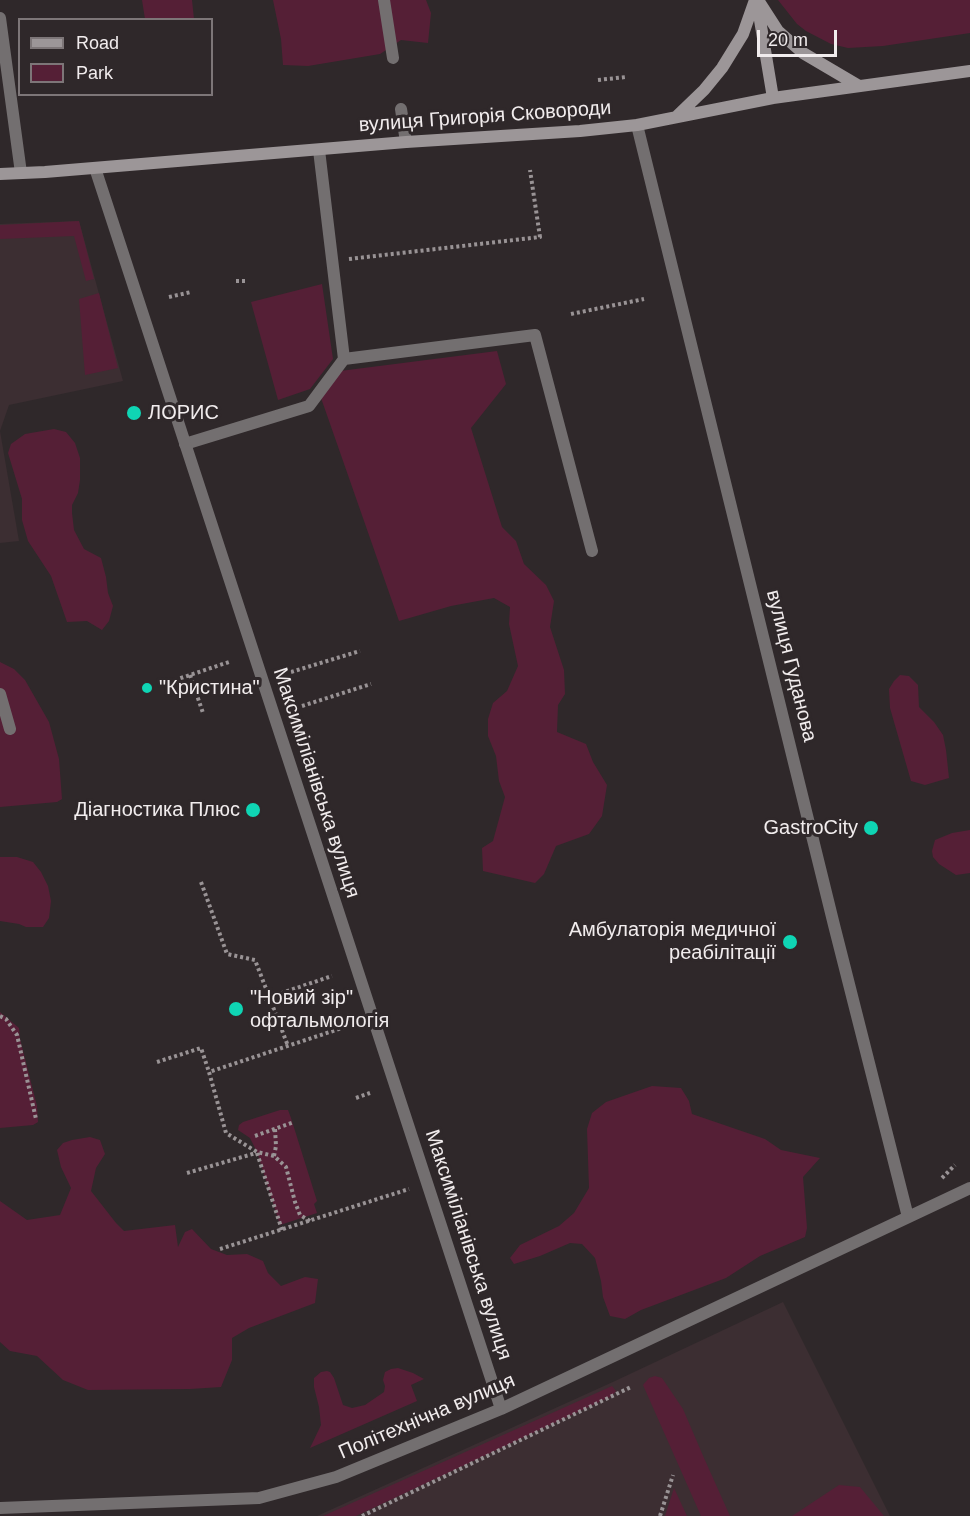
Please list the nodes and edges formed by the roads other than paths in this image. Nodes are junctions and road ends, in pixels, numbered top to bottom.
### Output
1 (384, 0) edge
2 (757, 0) edge
3 (0, 18) edge
4 (393, 58) dead end
5 (970, 71) edge
6 (859, 86) junction
7 (773, 98) junction
8 (401, 109) dead end
9 (676, 117) junction
10 (637, 125) junction
11 (406, 142) junction
12 (319, 150) junction
13 (95, 168) junction
14 (21, 173) junction
15 (0, 174) edge
16 (344, 359) junction
17 (184, 444) junction
18 (592, 550) dead end
19 (0, 694) edge
20 (10, 729) dead end
21 (970, 1188) edge
22 (908, 1217) junction
23 (501, 1409) junction
24 (0, 1508) edge

1 - 4 street
2 - 6 main road
2 - 7 main road
2 - 9 main road
3 - 14 street
5 - 6 main road, вулиця Григорія Сковороди
6 - 7 main road, вулиця Григорія Сковороди
7 - 9 main road, вулиця Григорія Сковороди
8 - 11 street
9 - 10 main road, вулиця Григорія Сковороди
10 - 11 main road, вулиця Григорія Сковороди
10 - 22 street, вулиця Гуданова
11 - 12 main road, вулиця Григорія Сковороди
12 - 13 main road, вулиця Григорія Сковороди
12 - 16 street
13 - 14 main road, вулиця Григорія Сковороди
13 - 17 street, Максиміліанівська вулиця
14 - 15 main road, вулиця Григорія Сковороди
16 - 17 street
16 - 18 street
17 - 23 street, Максиміліанівська вулиця
19 - 20 street
21 - 22 street, Політехнічна вулиця
22 - 23 street, Політехнічна вулиця
23 - 24 street, Політехнічна вулиця

